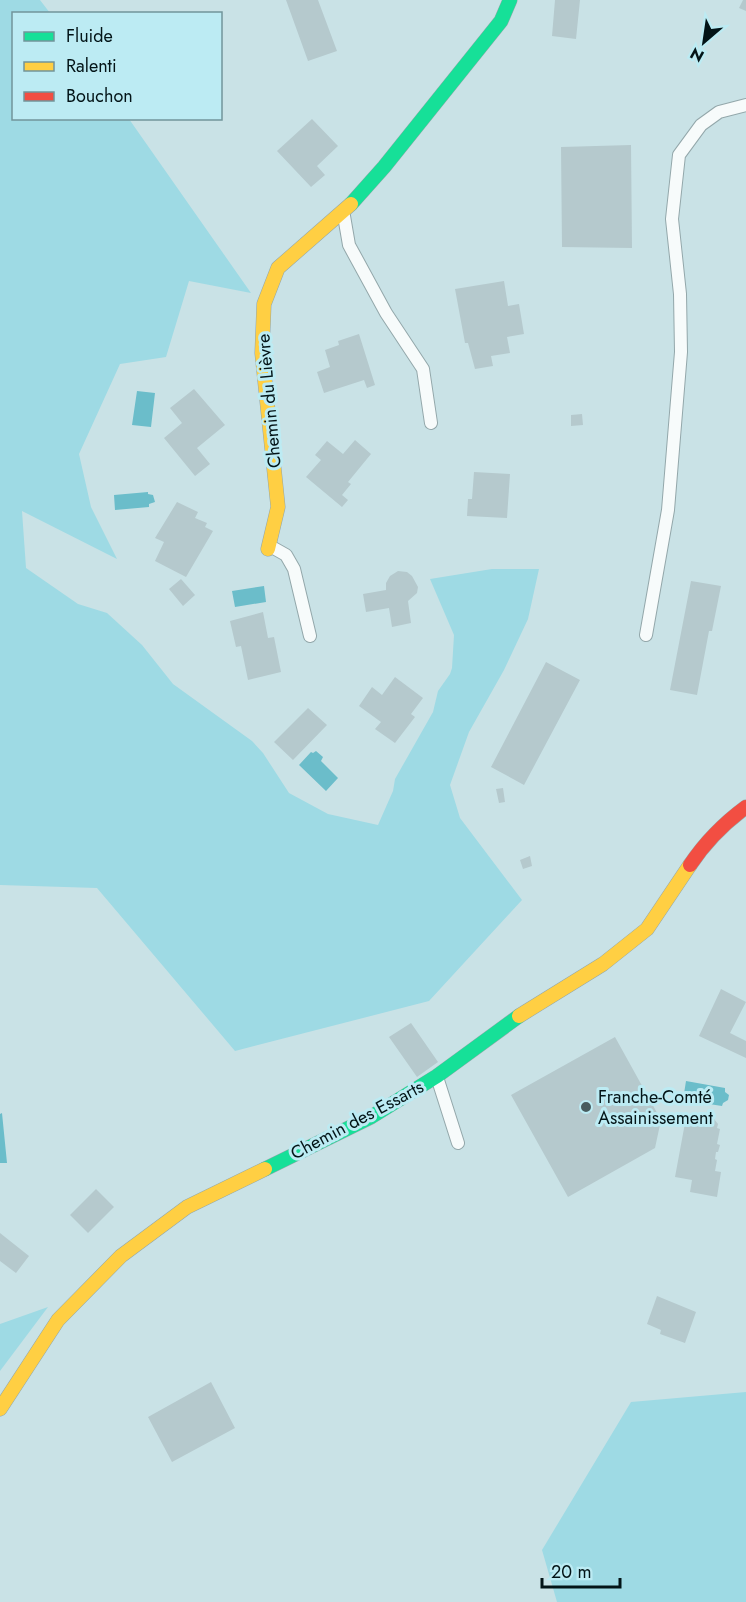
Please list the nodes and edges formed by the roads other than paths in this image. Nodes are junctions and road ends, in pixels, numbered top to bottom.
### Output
1 (510, 0) edge
2 (746, 105) edge
3 (343, 212) junction
4 (430, 423) dead end
5 (268, 547) joint
6 (646, 635) dead end
7 (310, 636) dead end
8 (746, 807) edge
9 (437, 1076) junction
10 (458, 1143) dead end
11 (0, 1409) edge

1 - 3 street, Chemin du Lièvre
2 - 6 lane
3 - 4 lane
3 - 5 street, Chemin du Lièvre
5 - 7 lane
8 - 9 street, Chemin des Essarts
9 - 10 lane
9 - 11 street, Chemin des Essarts

